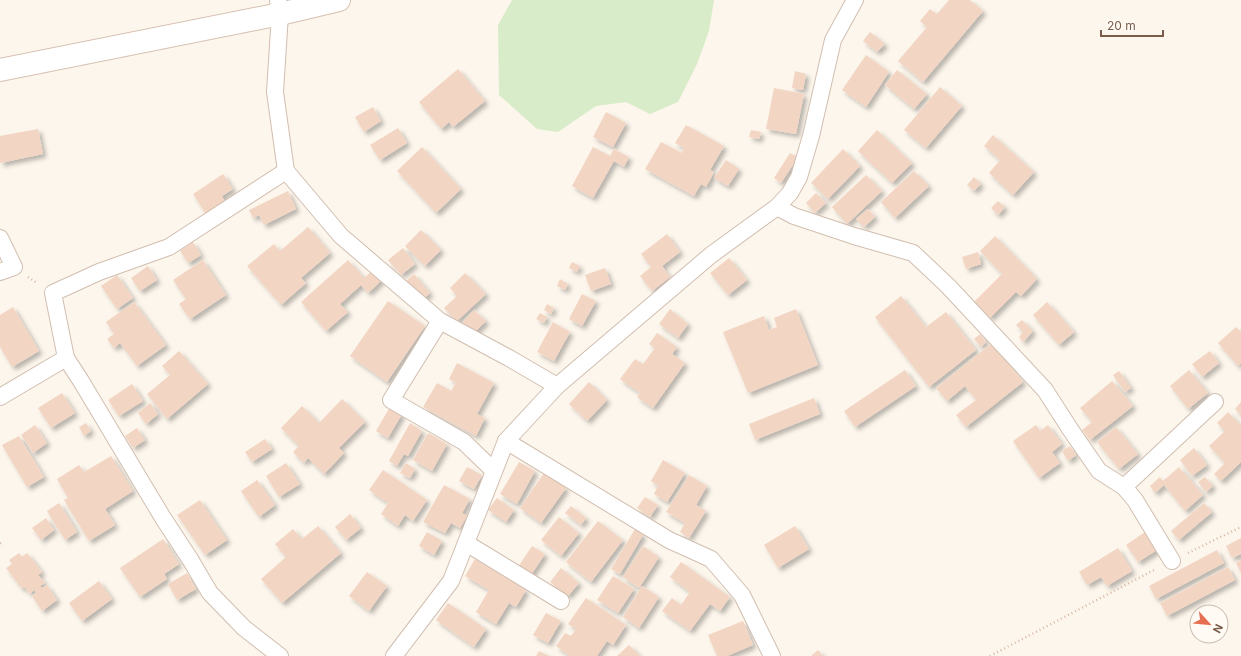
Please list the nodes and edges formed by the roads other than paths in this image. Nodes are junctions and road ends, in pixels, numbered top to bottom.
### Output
1 (339, 0) edge
2 (855, 0) edge
3 (279, 7) edge
4 (0, 70) edge
5 (286, 171) junction
6 (777, 207) junction
7 (0, 238) edge
8 (7, 270) edge
9 (440, 321) junction
10 (66, 358) junction
11 (557, 386) junction
12 (0, 397) edge
13 (1215, 402) dead end
14 (506, 441) junction
15 (494, 471) junction
16 (1124, 487) junction
17 (466, 543) junction
18 (1172, 561) road end
19 (561, 601) dead end
20 (280, 656) edge
21 (394, 656) edge
22 (772, 656) edge

1 - 3 street
2 - 6 street
3 - 4 street
3 - 5 street
5 - 9 street
5 - 10 street
6 - 11 street
6 - 16 street
7 - 8 street
9 - 11 street
9 - 15 street
10 - 12 street
10 - 20 street
11 - 14 street
13 - 16 street
14 - 15 street
14 - 22 street
15 - 17 street
16 - 18 street
17 - 19 street
17 - 21 street

